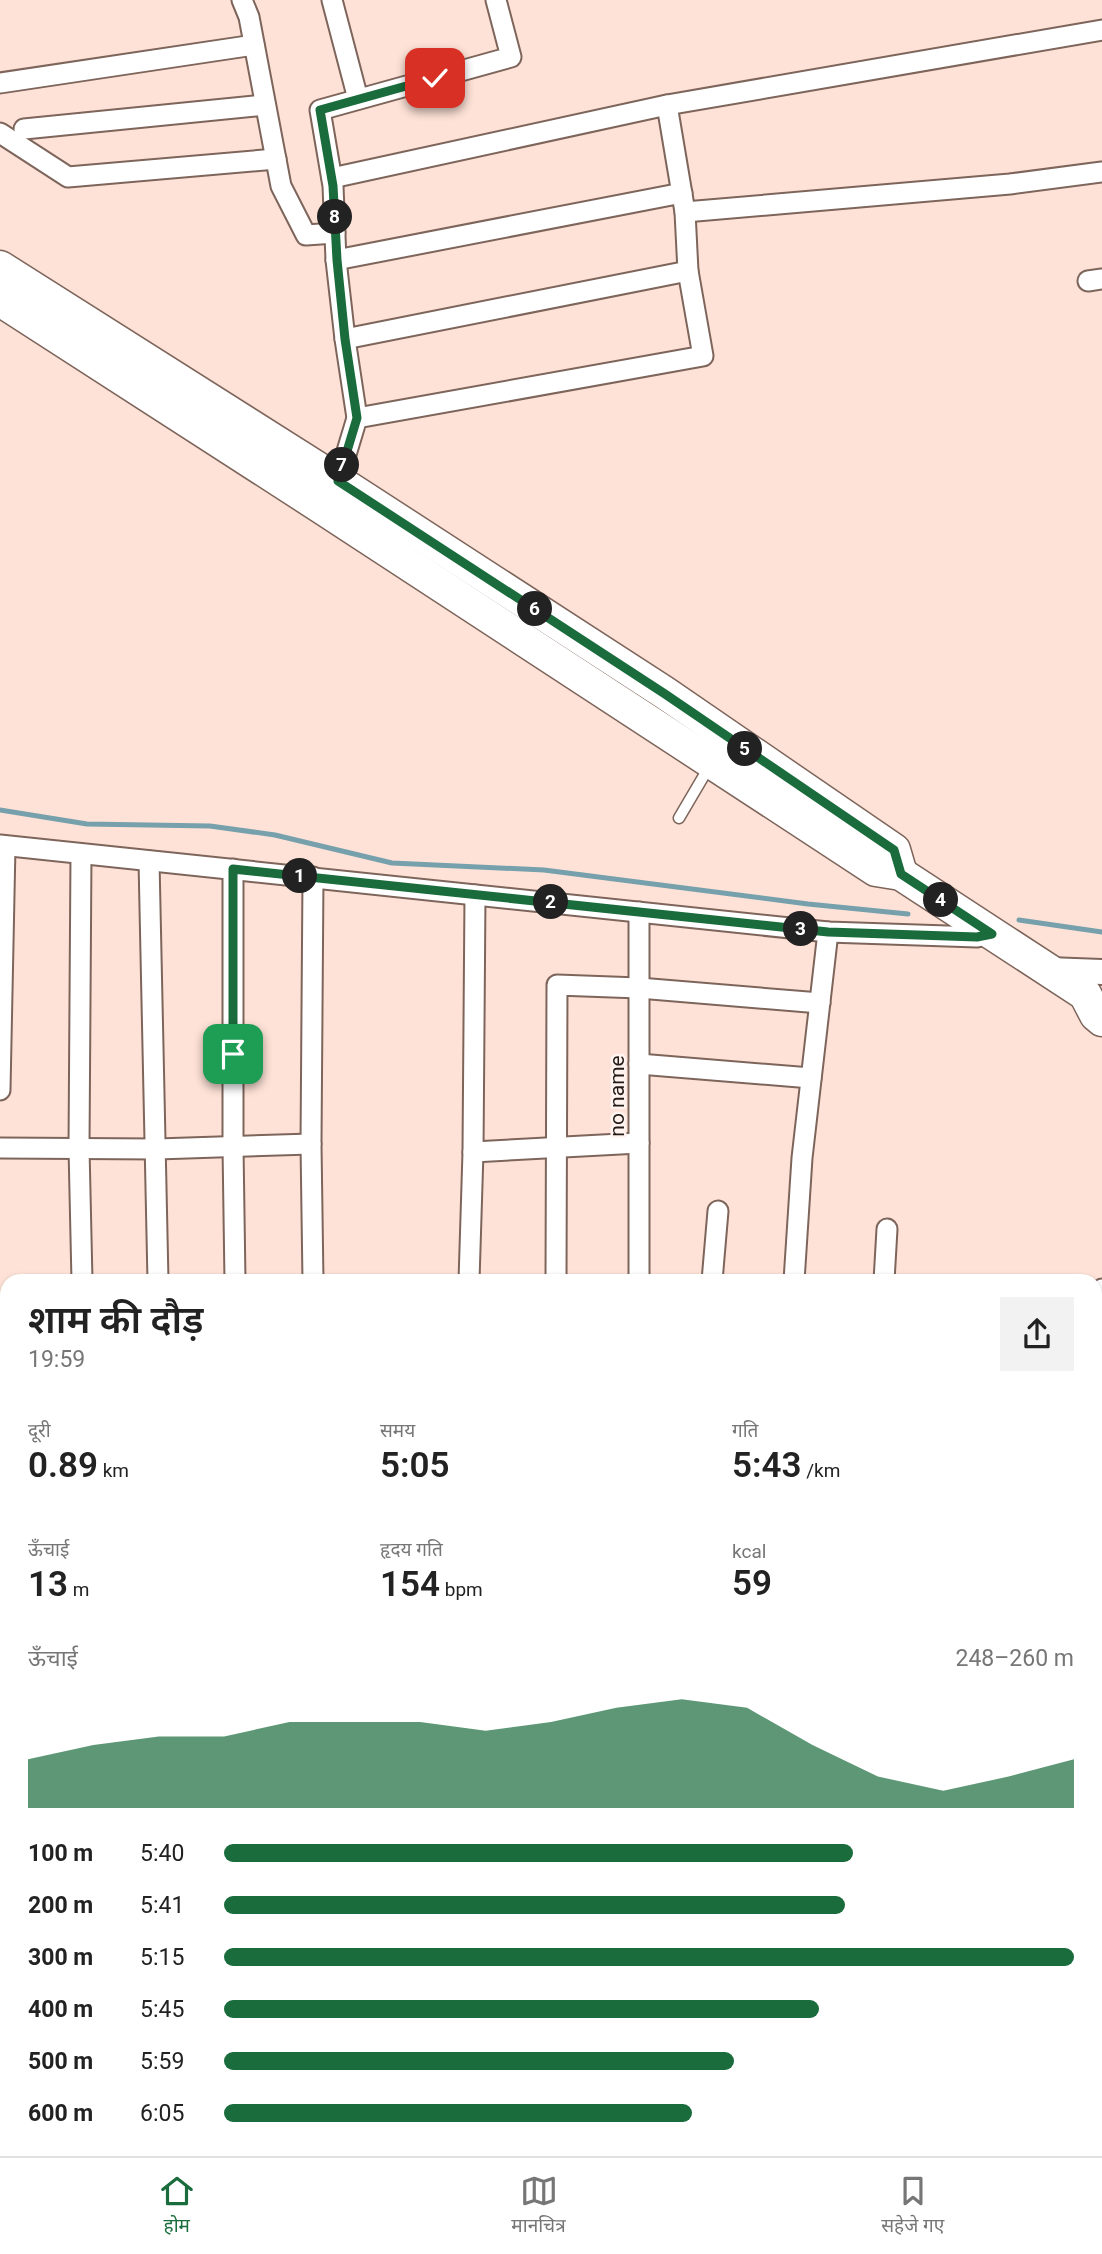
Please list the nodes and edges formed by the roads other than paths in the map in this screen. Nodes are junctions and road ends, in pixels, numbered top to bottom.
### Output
1 (242, 0) edge
2 (332, 0) edge
3 (496, 0) edge
4 (1102, 30) edge
5 (254, 45) junction
6 (0, 83) edge
7 (358, 99) junction
8 (265, 105) junction
9 (667, 105) junction
10 (24, 129) dead end
11 (0, 133) edge
12 (276, 159) junction
13 (1102, 172) edge
14 (332, 178) junction
15 (683, 202) junction
16 (335, 233) junction
17 (337, 260) junction
18 (0, 267) edge
19 (688, 271) junction
20 (0, 300) edge
21 (345, 339) junction
22 (357, 418) junction
23 (338, 481) junction
24 (321, 507) junction
25 (471, 568) junction
26 (453, 593) junction
27 (720, 749) junction
28 (679, 818) dead end
29 (2, 845) edge
30 (81, 854) junction
31 (149, 861) junction
32 (233, 869) junction
33 (313, 877) junction
34 (475, 894) junction
35 (639, 912) junction
36 (828, 932) junction
37 (992, 934) junction
38 (1096, 986) edge
39 (639, 988) junction
40 (820, 1003) junction
41 (1102, 1020) edge
42 (639, 1064) junction
43 (811, 1078) junction
44 (0, 1090) edge
45 (639, 1143) junction
46 (311, 1144) junction
47 (233, 1147) junction
48 (558, 1147) junction
49 (0, 1148) edge
50 (79, 1148) junction
51 (157, 1149) junction
52 (472, 1152) junction
53 (718, 1210) dead end
54 (887, 1229) dead end
55 (82, 1274) edge
56 (158, 1274) edge
57 (235, 1274) edge
58 (313, 1274) edge
59 (469, 1274) edge
60 (556, 1274) edge
61 (639, 1274) edge
62 (713, 1274) edge
63 (794, 1274) edge
64 (884, 1274) edge

1 - 5 street
2 - 7 street
3 - 7 street
4 - 9 street
5 - 6 street
5 - 8 street
7 - 14 street
8 - 10 street
8 - 12 street
9 - 14 street
9 - 15 street
11 - 12 street
12 - 16 street
13 - 15 street
14 - 16 street
15 - 17 street
15 - 19 street
16 - 17 street
17 - 21 street
18 - 23 main road
19 - 21 street
19 - 22 street
20 - 24 main road
21 - 22 street
22 - 23 street
23 - 24 street
23 - 25 main road
24 - 26 main road
25 - 26 main road
25 - 27 main road
26 - 27 main road
27 - 28 lane
27 - 37 main road
29 - 30 street
29 - 44 street
30 - 31 street
30 - 50 street
31 - 32 street
31 - 51 street
32 - 33 street
32 - 47 street
33 - 34 street
33 - 46 street
34 - 35 street
34 - 52 street
35 - 36 street
35 - 39 street, no name
36 - 37 street
36 - 40 street
37 - 38 main road
38 - 41 main road
39 - 40 street
39 - 42 street, no name
39 - 48 street
40 - 43 street
42 - 43 street
42 - 45 street, no name
43 - 63 street
45 - 48 street
45 - 61 street, no name
46 - 47 street
46 - 58 street
47 - 51 street
47 - 57 street
48 - 52 street
48 - 60 street
49 - 50 street
50 - 51 street
50 - 55 street
51 - 56 street
52 - 59 street
53 - 62 street
54 - 64 street

